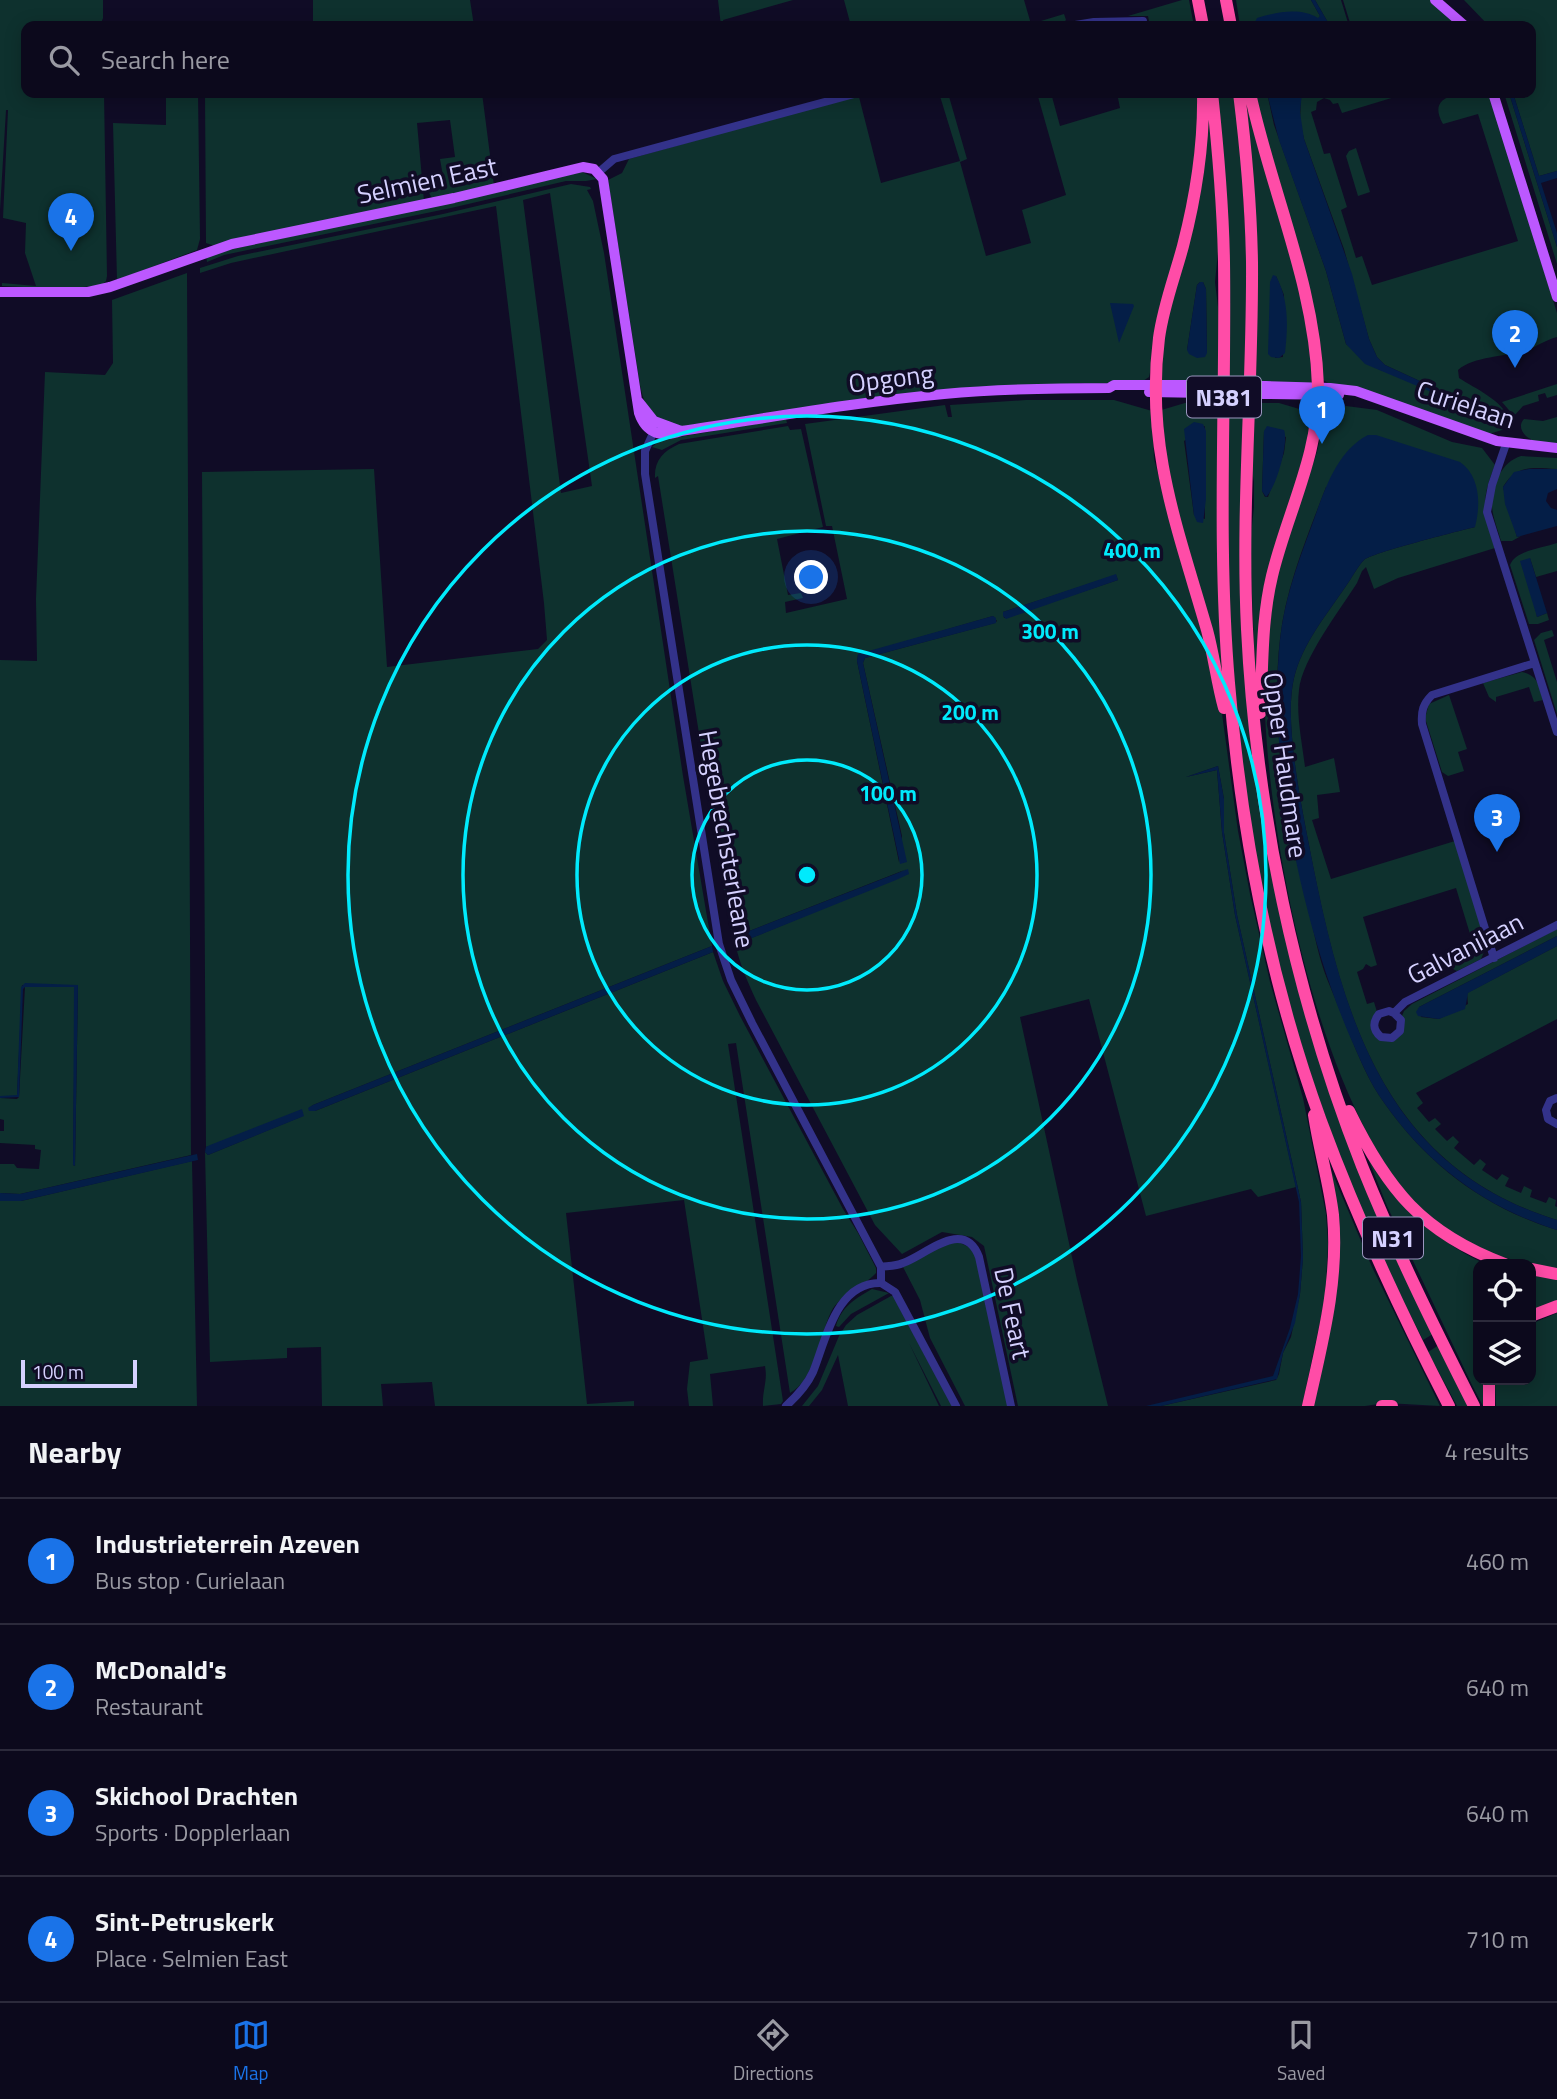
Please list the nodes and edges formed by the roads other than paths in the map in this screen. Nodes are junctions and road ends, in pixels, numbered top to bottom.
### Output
1 (1435, 0) edge
2 (1459, 21) edge
3 (840, 98) edge
4 (1203, 98) edge
5 (1212, 98) edge
6 (1240, 98) edge
7 (1251, 98) edge
8 (1495, 98) edge
9 (599, 172) junction
10 (0, 292) edge
11 (1557, 297) edge
12 (1154, 388) junction
13 (1265, 390) joint
14 (1318, 391) junction
15 (655, 428) junction
16 (1506, 444) junction
17 (1557, 448) edge
18 (1535, 663) junction
19 (1256, 696) junction
20 (1227, 702) junction
21 (1557, 732) edge
22 (1557, 925) edge
23 (1494, 958) junction
24 (1394, 1013) dead end
25 (1326, 1063) junction
26 (1308, 1080) junction
27 (1557, 1098) edge
28 (1557, 1124) edge
29 (1495, 1259) edge
30 (881, 1267) junction
31 (1536, 1270) edge
32 (1557, 1275) edge
33 (881, 1283) junction
34 (1557, 1306) edge
35 (1536, 1314) edge
36 (1489, 1385) edge
37 (786, 1406) edge
38 (956, 1406) edge
39 (1011, 1406) edge
40 (1308, 1406) edge
41 (1382, 1406) edge
42 (1392, 1406) edge
43 (1448, 1406) edge
44 (1474, 1406) edge
45 (1489, 1406) edge

1 - 2 main road
3 - 9 street
4 - 12 highway, N381
5 - 20 highway, Opper Haudmare / N381
6 - 19 highway, Opper Haudmare / N381
7 - 14 highway
8 - 11 main road
9 - 10 main road, Selmien East
9 - 15 main road
12 - 13 main road, Opgong, bridge
12 - 15 main road, Opgong
12 - 20 highway, N381
13 - 14 main road, Curielaan
14 - 16 main road, Curielaan
14 - 19 highway
15 - 30 street, Hegebrechsterleane
16 - 17 main road, Curielaan
16 - 18 street
18 - 21 street
18 - 23 street
19 - 25 highway, Opper Haudmare / N31
20 - 26 highway, Opper Haudmare / N31
22 - 23 street, Galvanilaan
23 - 24 street, Galvanilaan
25 - 29 highway
25 - 44 highway, Opper Haudmare / N31
26 - 40 highway, N31
26 - 43 highway, Opper Haudmare / N31
27 - 28 street
30 - 33 street, Hegebrechsterleane
30 - 39 street, De Feart
31 - 32 highway
33 - 37 street
33 - 38 street
34 - 35 highway
36 - 45 highway
41 - 42 highway

